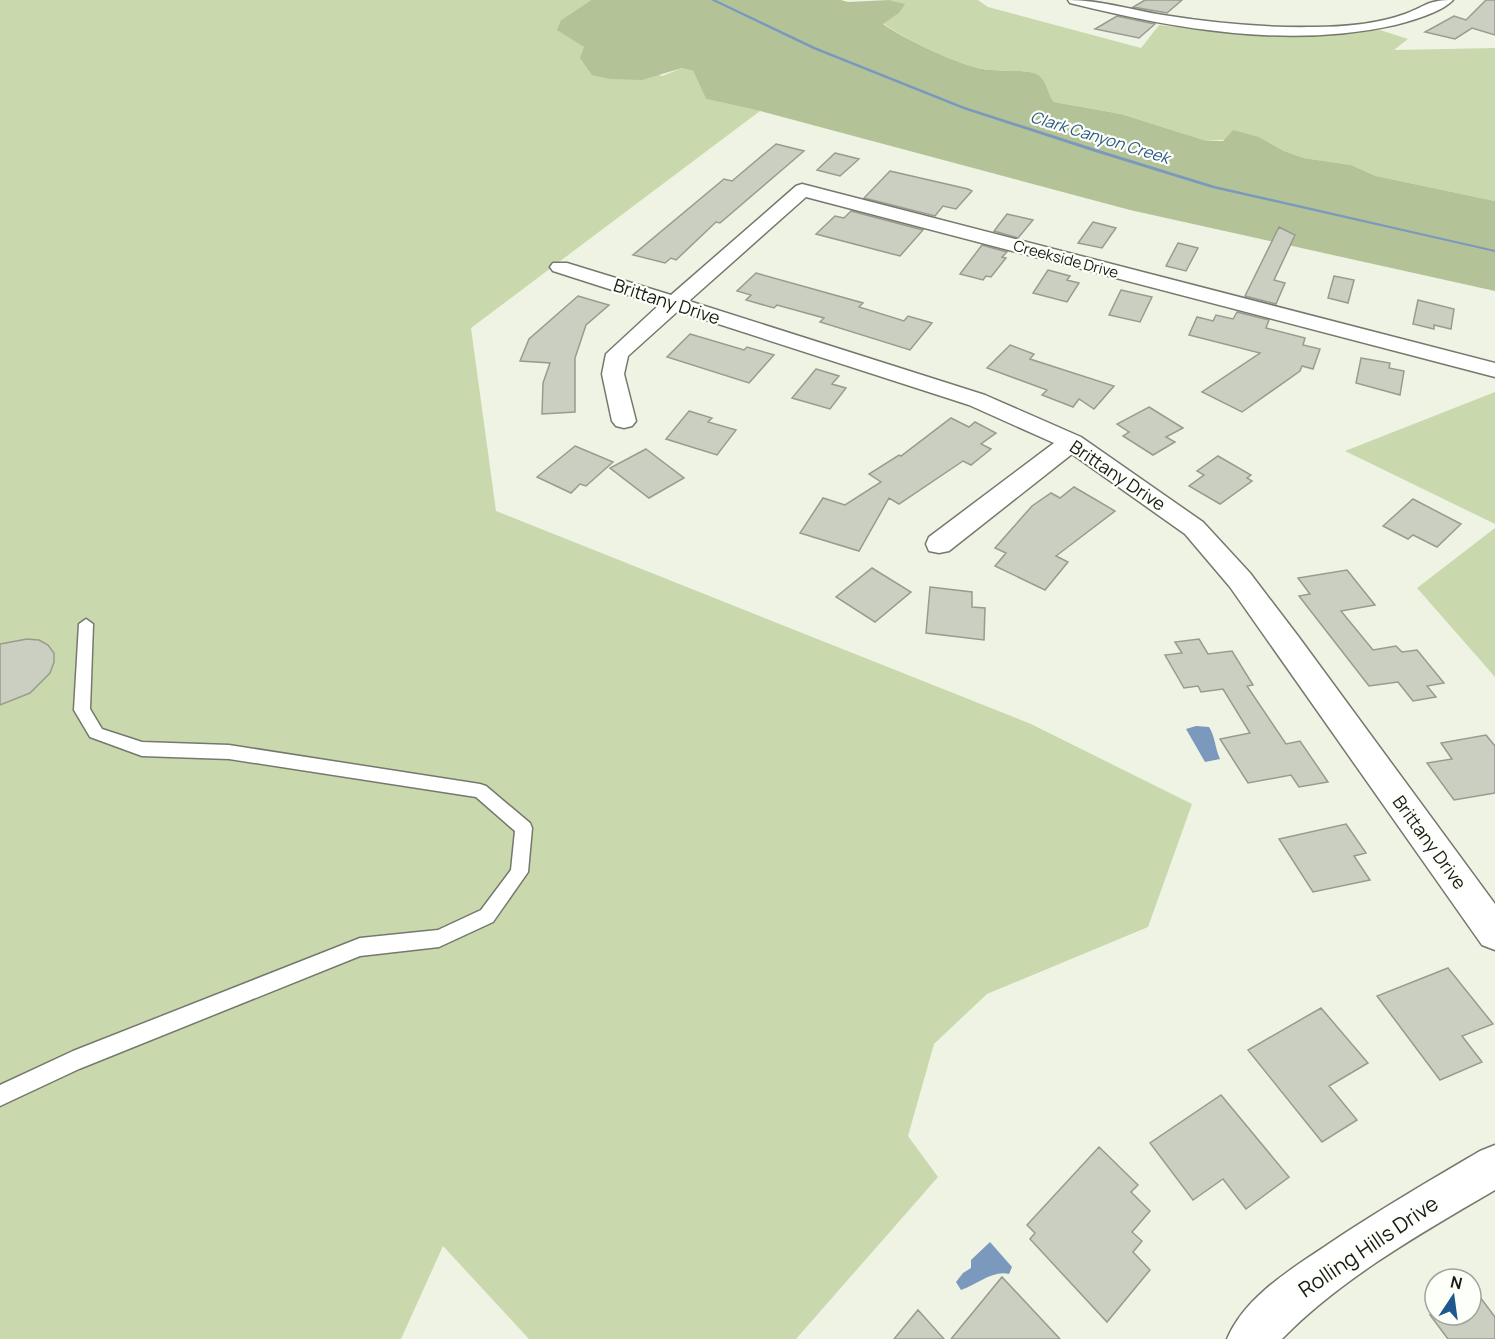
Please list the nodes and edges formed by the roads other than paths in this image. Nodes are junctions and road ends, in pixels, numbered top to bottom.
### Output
1 (1075, 0) edge
2 (1446, 0) edge
3 (560, 267) dead end
4 (675, 304) junction
5 (1495, 370) edge
6 (624, 421) dead end
7 (1072, 442) junction
8 (939, 544) dead end
9 (86, 624) dead end
10 (1495, 933) edge
11 (0, 1096) edge
12 (1495, 1166) edge
13 (1250, 1339) edge

1 - 2 street
3 - 4 street, Brittany Drive
4 - 5 street, Creekside Drive
4 - 6 street
4 - 7 street, Brittany Drive
7 - 8 street
7 - 10 street, Brittany Drive
9 - 11 lane
12 - 13 street, Rolling Hills Drive

